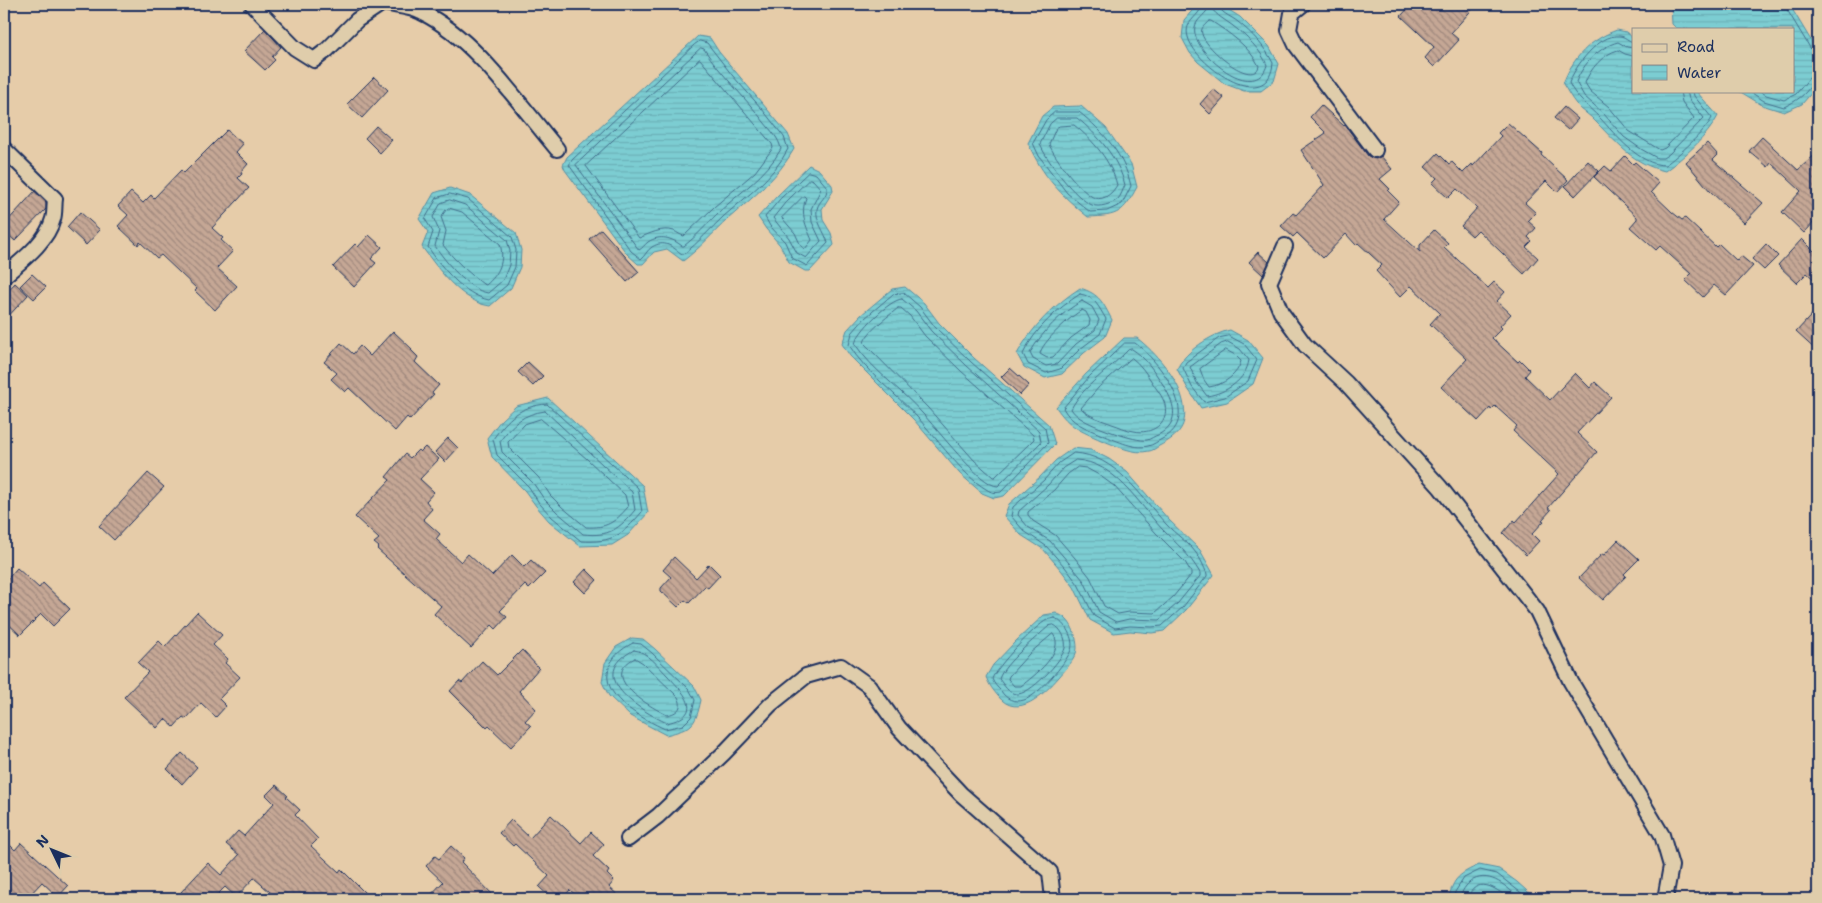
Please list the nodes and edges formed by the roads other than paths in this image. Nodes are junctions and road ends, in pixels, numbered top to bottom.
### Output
1 (252, 4) edge
2 (380, 4) edge
3 (388, 4) edge
4 (1303, 4) edge
5 (557, 148) dead end
6 (4, 149) edge
7 (1375, 150) dead end
8 (1285, 246) dead end
9 (4, 276) edge
10 (628, 839) dead end
11 (1053, 899) edge
12 (1664, 899) edge

1 - 2 street
3 - 5 street
4 - 7 street
6 - 9 street
8 - 12 street
10 - 11 street

